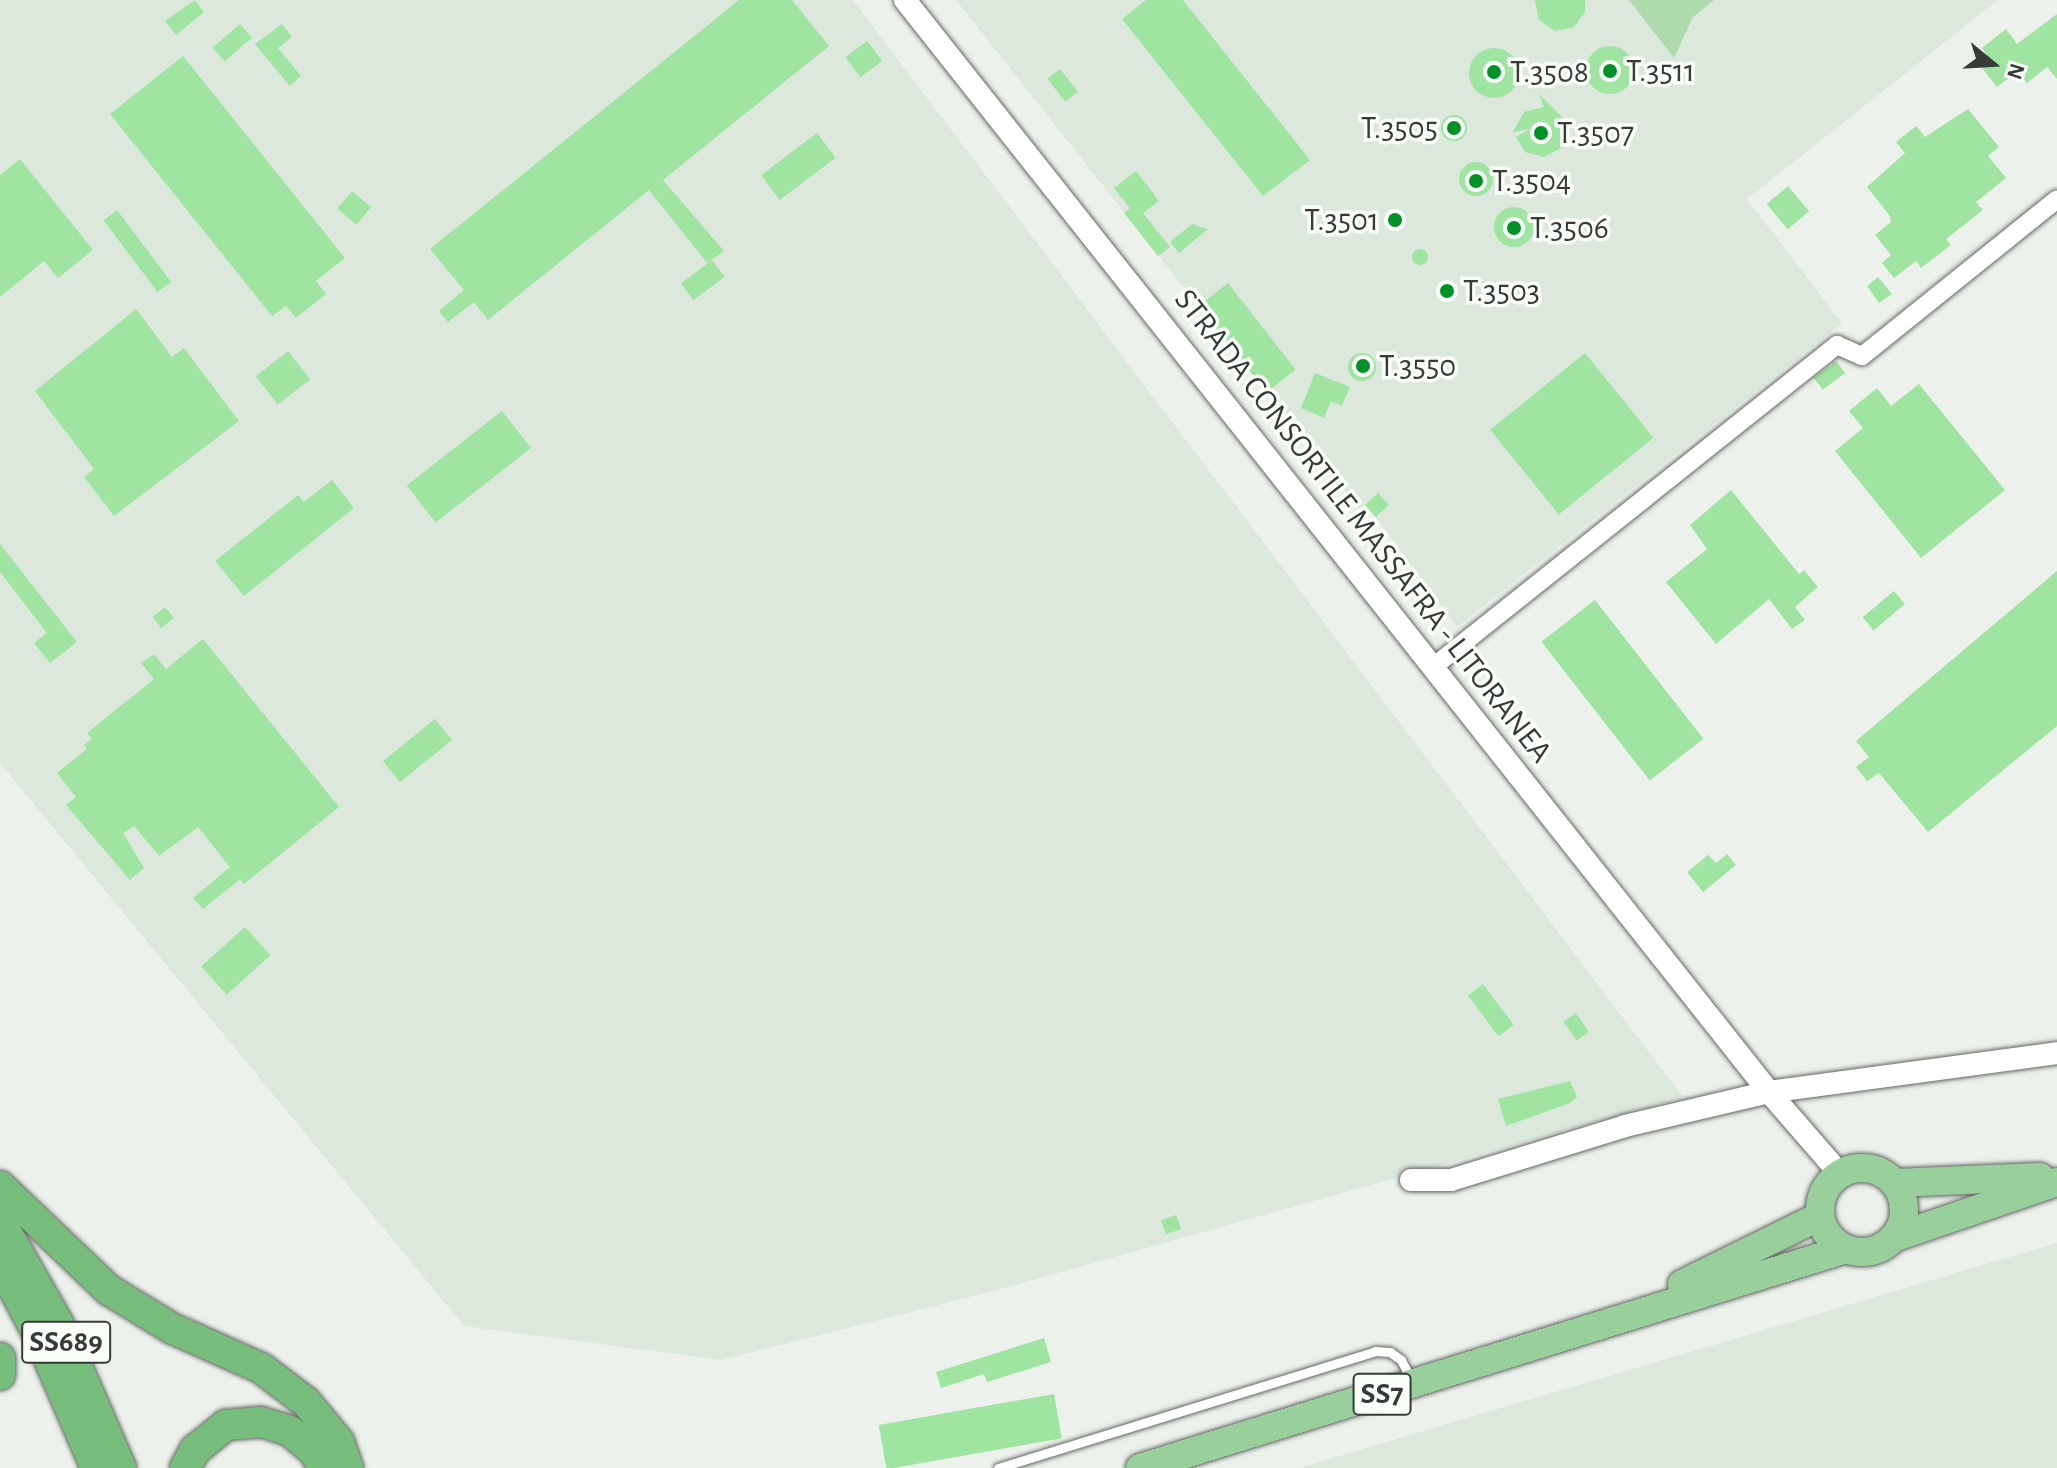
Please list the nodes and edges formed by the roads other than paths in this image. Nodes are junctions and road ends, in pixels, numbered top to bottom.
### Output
1 (911, 2) edge
2 (2057, 199) edge
3 (1433, 667) junction
4 (2057, 1053) edge
5 (1769, 1092) junction
6 (1840, 1174) junction
7 (2057, 1179) edge
8 (1411, 1180) dead end
9 (1894, 1183) junction
10 (0, 1186) edge
11 (1820, 1216) junction
12 (0, 1221) edge
13 (1893, 1238) junction
14 (1846, 1249) junction
15 (0, 1263) edge
16 (1622, 1318) junction
17 (0, 1358) edge
18 (0, 1375) edge
19 (1414, 1384) junction
20 (96, 1468) edge
21 (121, 1468) edge
22 (185, 1468) edge
23 (323, 1468) edge
24 (348, 1468) edge
25 (998, 1468) edge
26 (1140, 1468) edge

1 - 3 street, STRADA CONSORTILE MASSAFRA - LITORANEA
2 - 3 street
3 - 5 street, STRADA CONSORTILE MASSAFRA - LITORANEA
4 - 5 street
5 - 6 street, STRADA CONSORTILE MASSAFRA - LITORANEA
5 - 8 street
6 - 9 main road, SS7
6 - 11 main road
7 - 9 main road, SS7
7 - 13 main road, SS7
9 - 13 main road
10 - 24 highway
11 - 14 main road
11 - 16 main road, SS7
12 - 21 highway, SS689
13 - 14 main road, SS7
14 - 16 main road, SS7
15 - 20 highway, SS689
16 - 19 main road, SS7
17 - 18 highway
19 - 25 lane
19 - 26 main road, SS7
22 - 23 highway

